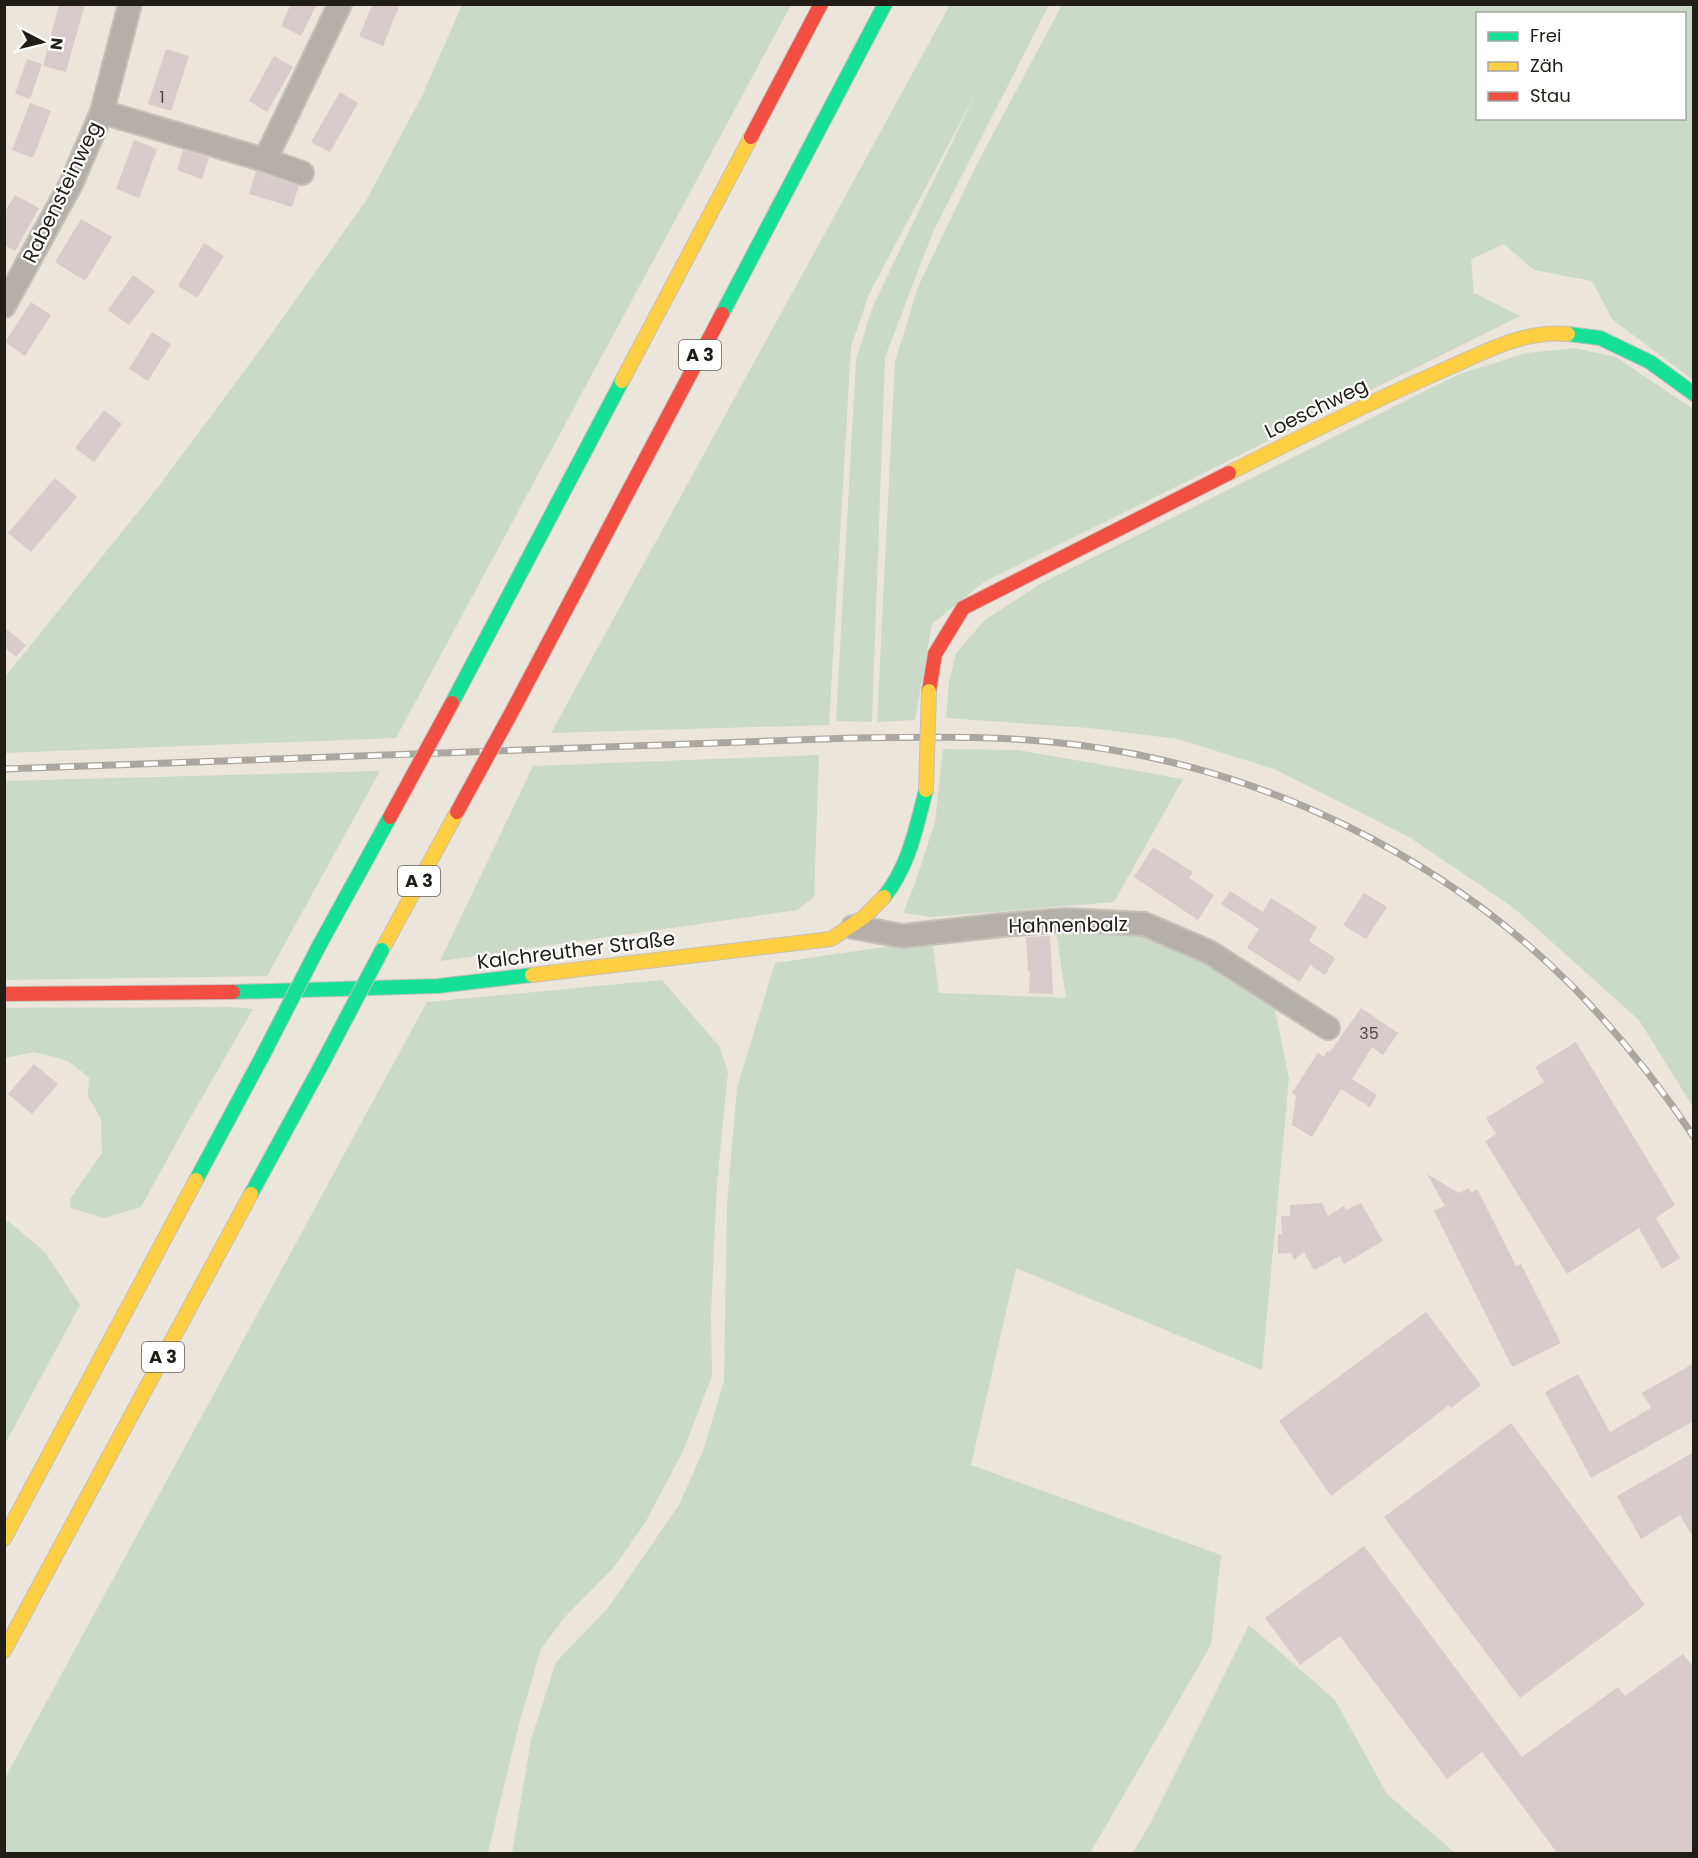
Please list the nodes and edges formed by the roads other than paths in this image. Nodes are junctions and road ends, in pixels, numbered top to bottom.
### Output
1 (130, 4) edge
2 (340, 4) edge
3 (821, 4) edge
4 (885, 4) edge
5 (102, 112) junction
6 (265, 160) junction
7 (302, 173) dead end
8 (4, 306) edge
9 (1694, 393) edge
10 (935, 654) joint
11 (853, 927) junction
12 (4, 994) edge
13 (1328, 1028) dead end
14 (4, 1539) edge
15 (4, 1651) edge

1 - 5 street, Rabensteinweg
2 - 6 street
3 - 14 main road, A 3, bridge
4 - 15 main road, A 3, bridge
5 - 6 street
5 - 8 street, Rabensteinweg
6 - 7 street
9 - 10 main road, Loeschweg
10 - 11 main road, Kalchreuther Straße, bridge
11 - 12 main road, Kalchreuther Straße
11 - 13 street, Hahnenbalz

